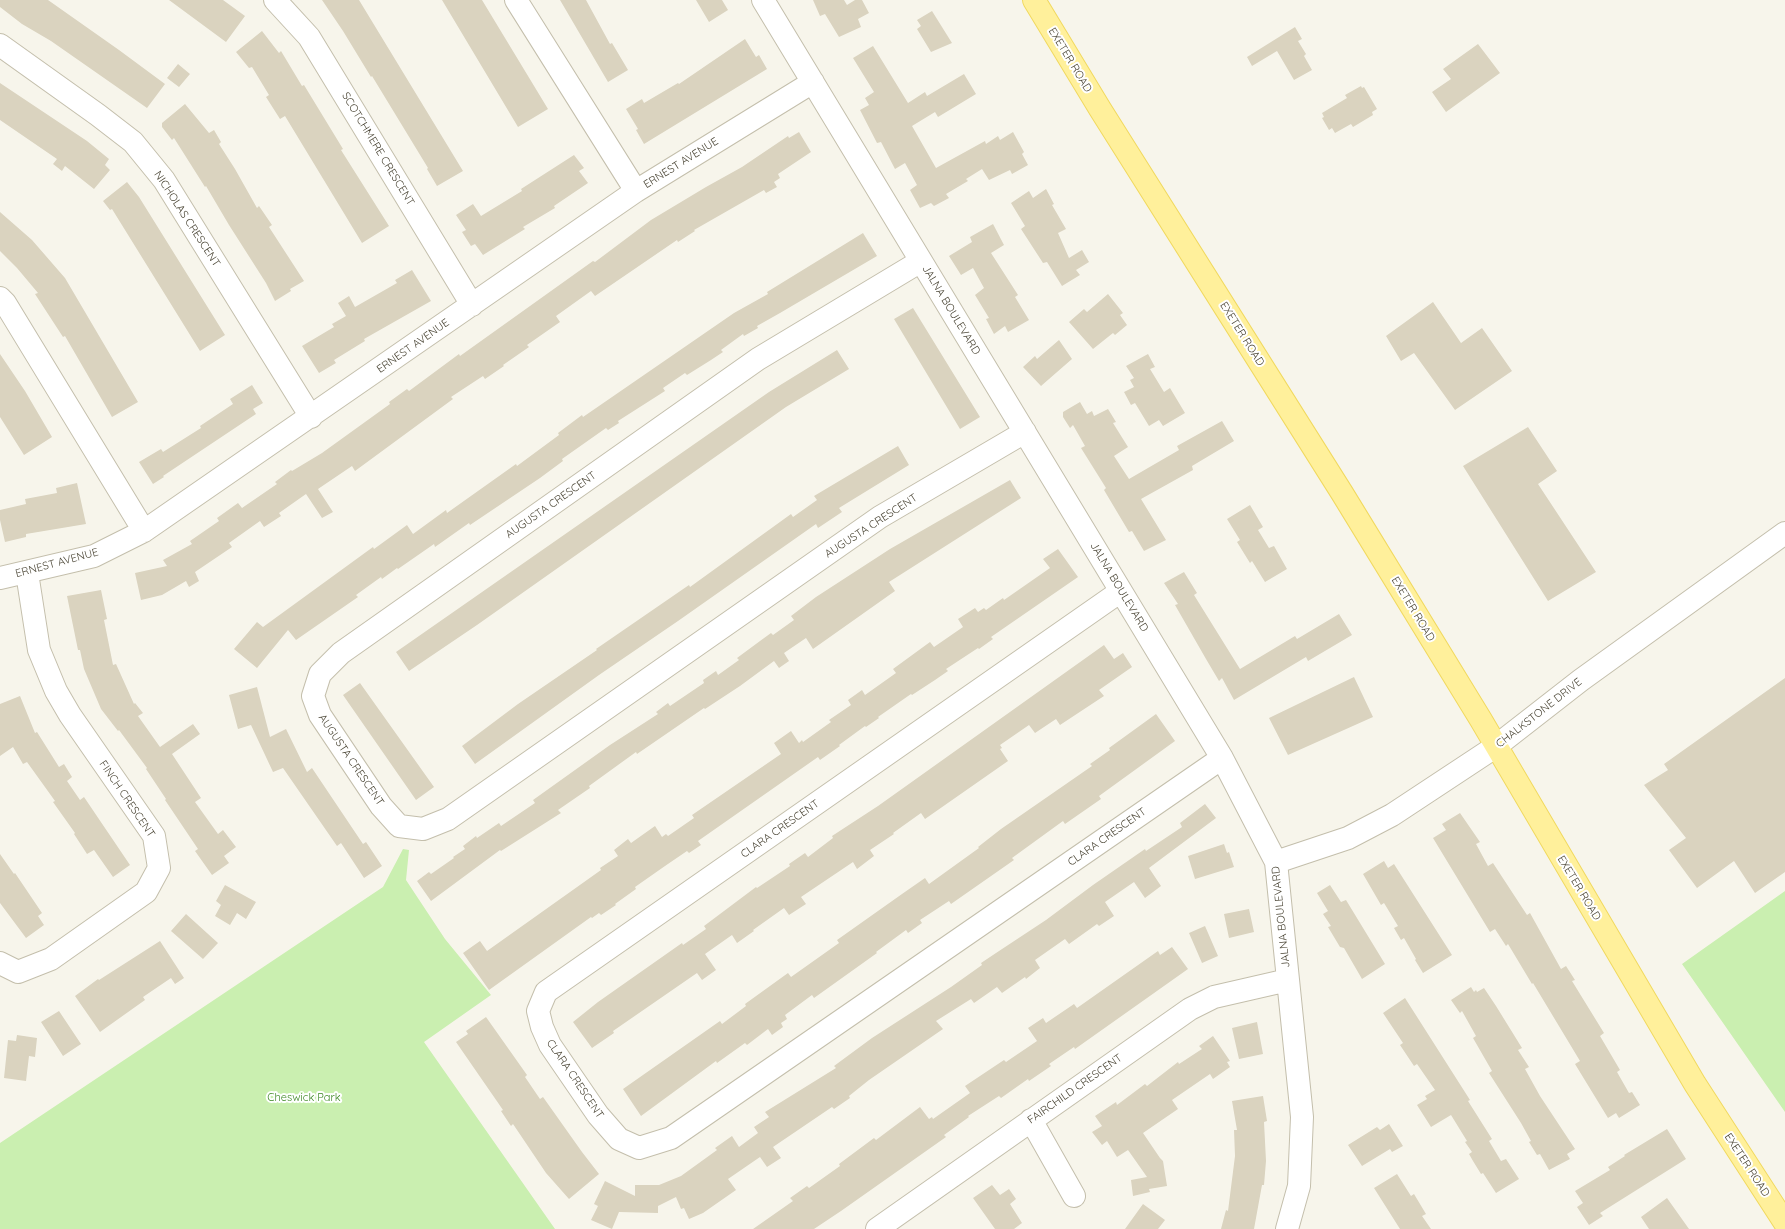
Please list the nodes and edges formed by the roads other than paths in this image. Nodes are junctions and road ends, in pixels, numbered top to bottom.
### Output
1 (275, 0) edge
2 (516, 0) edge
3 (763, 0) edge
4 (1034, 0) edge
5 (0, 45) edge
6 (813, 82) junction
7 (636, 191) junction
8 (921, 261) junction
9 (0, 298) edge
10 (472, 305) junction
11 (311, 417) junction
12 (1025, 432) junction
13 (144, 531) junction
14 (1785, 533) edge
15 (27, 572) junction
16 (0, 578) edge
17 (1122, 591) junction
18 (1496, 747) junction
19 (1222, 758) junction
20 (1276, 862) junction
21 (0, 963) edge
22 (1288, 980) junction
23 (1031, 1120) junction
24 (1074, 1196) dead end
25 (1785, 1223) edge
26 (877, 1229) edge
27 (1287, 1229) edge

1 - 10 street, SCOTCHMERE CRESCENT
2 - 7 street
3 - 6 street, JALNA BOULEVARD
4 - 18 main road, EXETER ROAD
5 - 11 street, NICHOLAS CRESCENT
6 - 7 street, ERNEST AVENUE
6 - 8 street, JALNA BOULEVARD
7 - 10 street, ERNEST AVENUE
8 - 12 street, JALNA BOULEVARD
8 - 12 street, AUGUSTA CRESCENT
9 - 13 street
10 - 11 street, ERNEST AVENUE
11 - 13 street, ERNEST AVENUE
12 - 17 street, JALNA BOULEVARD
13 - 15 street, ERNEST AVENUE
14 - 18 street, CHALKSTONE DRIVE
15 - 16 street, ERNEST AVENUE
15 - 21 street, FINCH CRESCENT
17 - 19 street, JALNA BOULEVARD
17 - 19 street, CLARA CRESCENT
18 - 20 street, CHALKSTONE DRIVE
18 - 25 main road, EXETER ROAD
19 - 20 street, JALNA BOULEVARD
20 - 22 street, JALNA BOULEVARD
22 - 23 street, FAIRCHILD CRESCENT
22 - 27 street, JALNA BOULEVARD
23 - 24 street
23 - 26 street, FAIRCHILD CRESCENT

